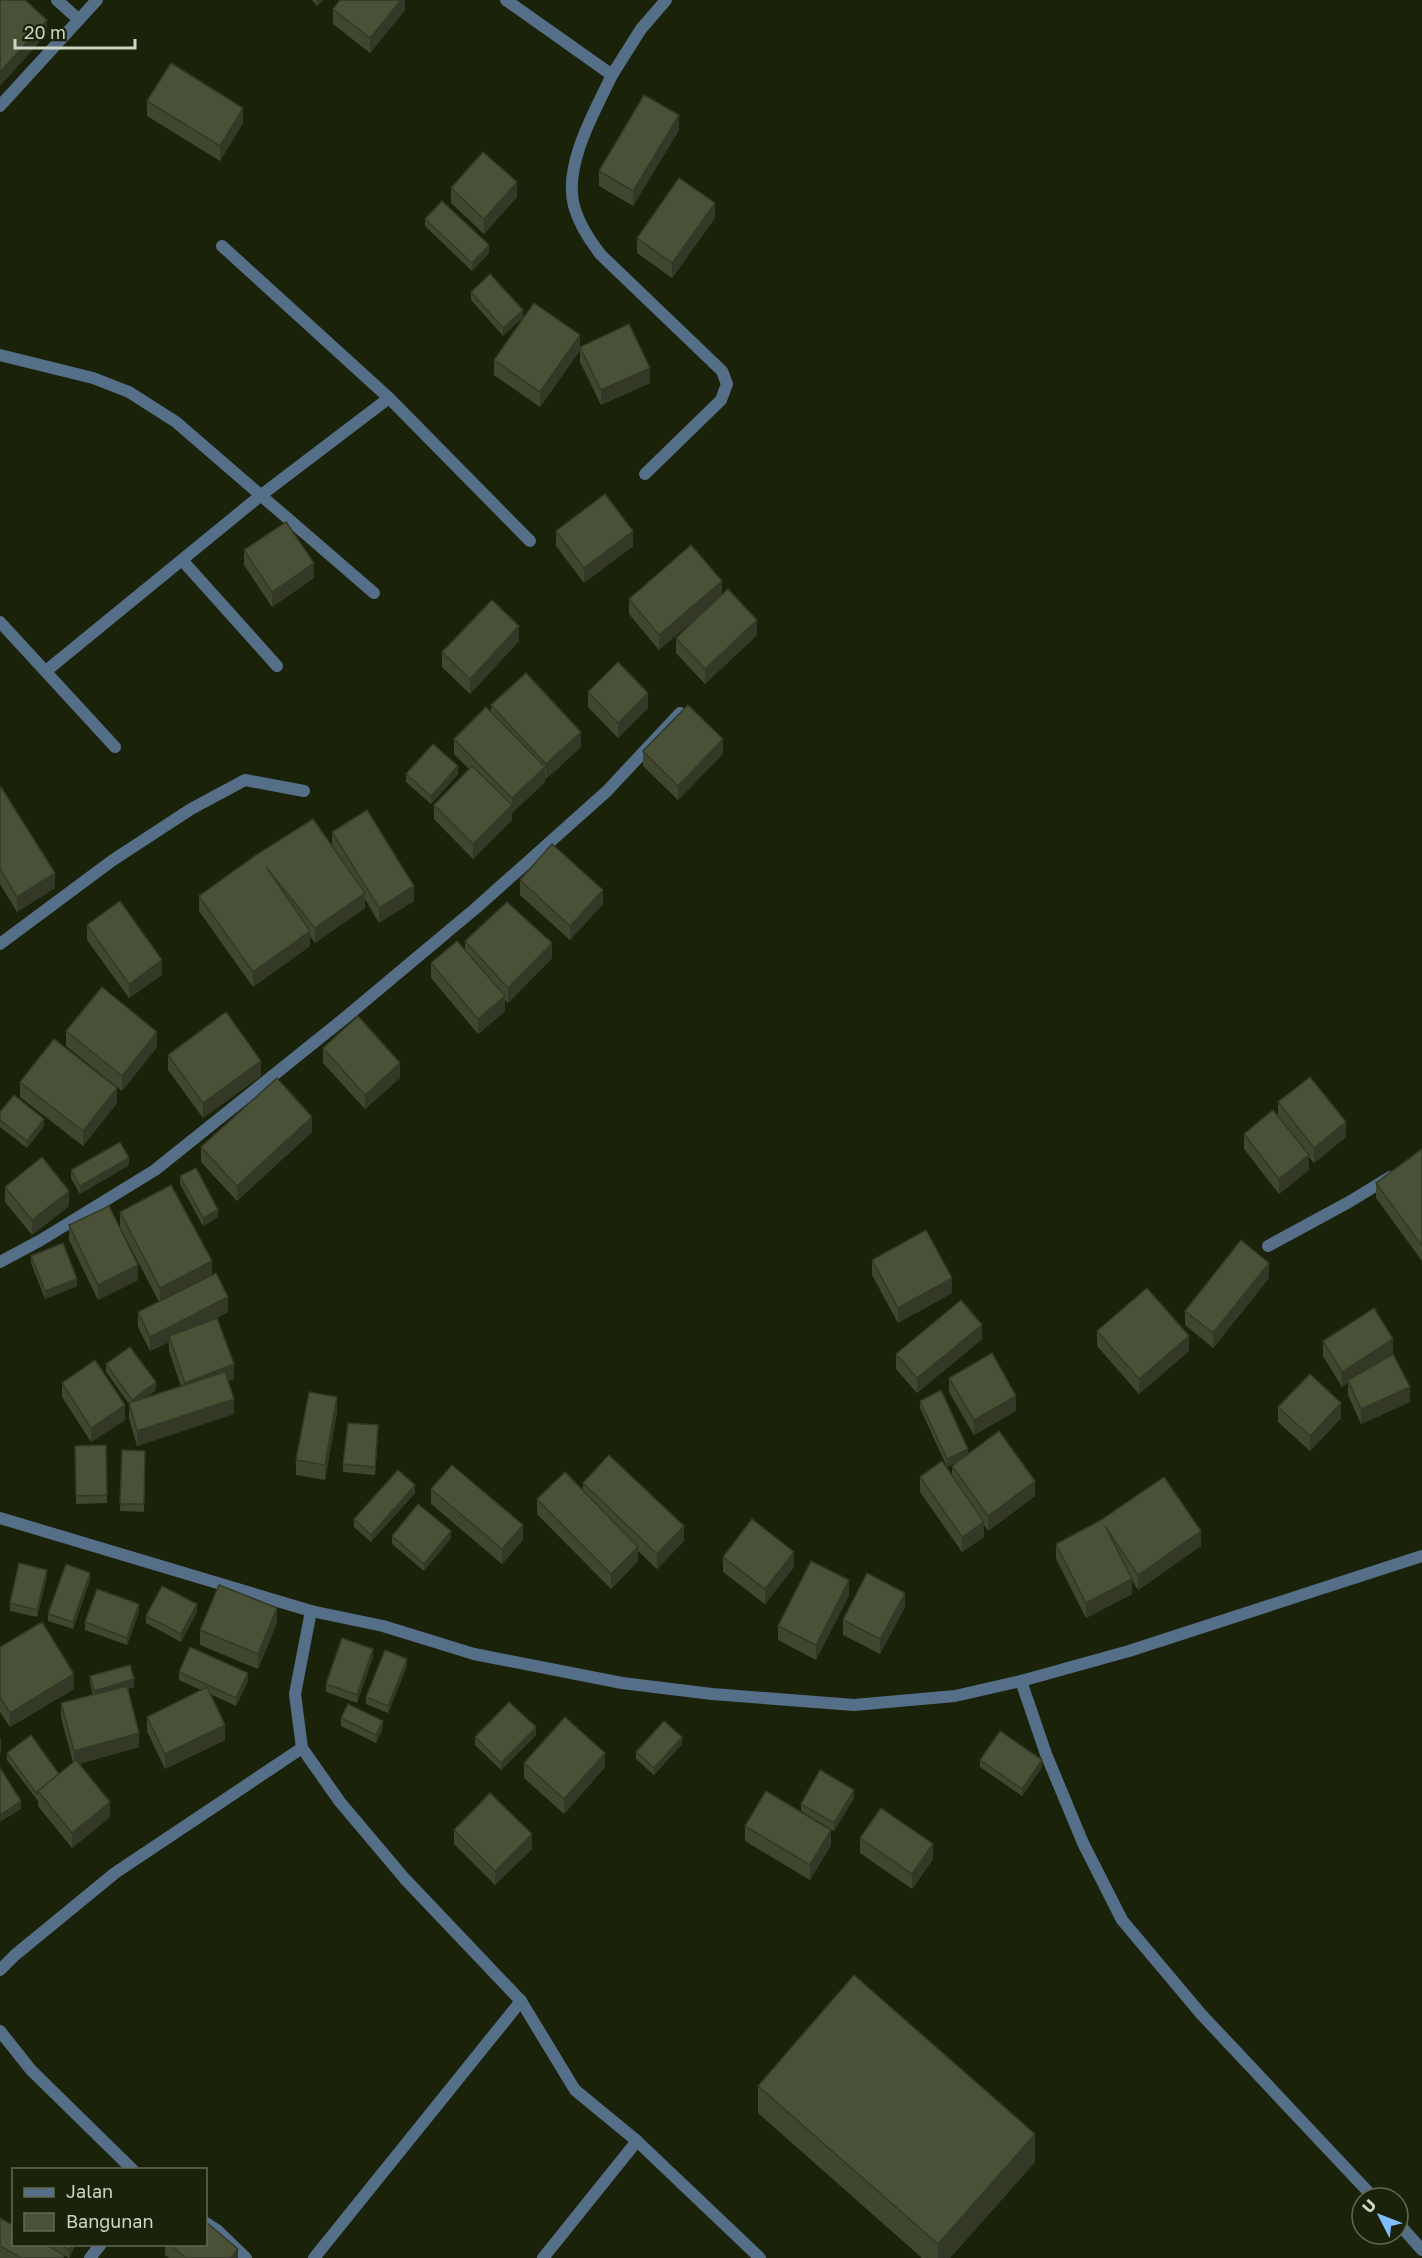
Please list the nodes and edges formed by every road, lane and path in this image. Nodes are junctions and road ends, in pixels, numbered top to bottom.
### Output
1 (57, 0) edge
2 (97, 0) edge
3 (506, 0) edge
4 (666, 0) edge
5 (78, 19) junction
6 (612, 75) junction
7 (0, 106) edge
8 (222, 246) dead end
9 (0, 356) edge
10 (389, 398) junction
11 (645, 474) dead end
12 (260, 496) junction
13 (530, 541) dead end
14 (182, 560) junction
15 (374, 593) dead end
16 (0, 622) edge
17 (277, 666) dead end
18 (46, 671) junction
19 (680, 713) edge
20 (116, 747) dead end
21 (304, 790) dead end
22 (0, 944) edge
23 (1399, 1171) edge
24 (1268, 1246) dead end
25 (0, 1262) edge
26 (0, 1518) edge
27 (1422, 1556) edge
28 (311, 1611) junction
29 (1021, 1681) junction
30 (302, 1748) junction
31 (0, 1970) edge
32 (521, 2001) junction
33 (0, 2031) edge
34 (637, 2140) junction
35 (132, 2168) edge
36 (1363, 2186) edge
37 (207, 2224) edge
38 (1410, 2236) edge
39 (99, 2246) edge
40 (1422, 2250) edge
41 (90, 2258) edge
42 (246, 2258) edge
43 (314, 2258) edge
44 (543, 2258) edge
45 (760, 2258) edge

1 - 5 street
2 - 5 street
3 - 6 street
4 - 6 street
5 - 7 street
6 - 11 street
8 - 10 street
9 - 12 street
10 - 12 street
10 - 13 street
12 - 14 street
12 - 15 street
14 - 17 street
14 - 18 street
16 - 18 street
18 - 20 street
19 - 25 street
21 - 22 street
23 - 24 street
26 - 28 street
27 - 29 street
28 - 29 street
28 - 30 street
29 - 36 street
30 - 31 street
30 - 32 street
32 - 34 street
32 - 43 street
33 - 35 street
34 - 44 street
34 - 45 street
37 - 42 street
38 - 40 street
39 - 41 street

